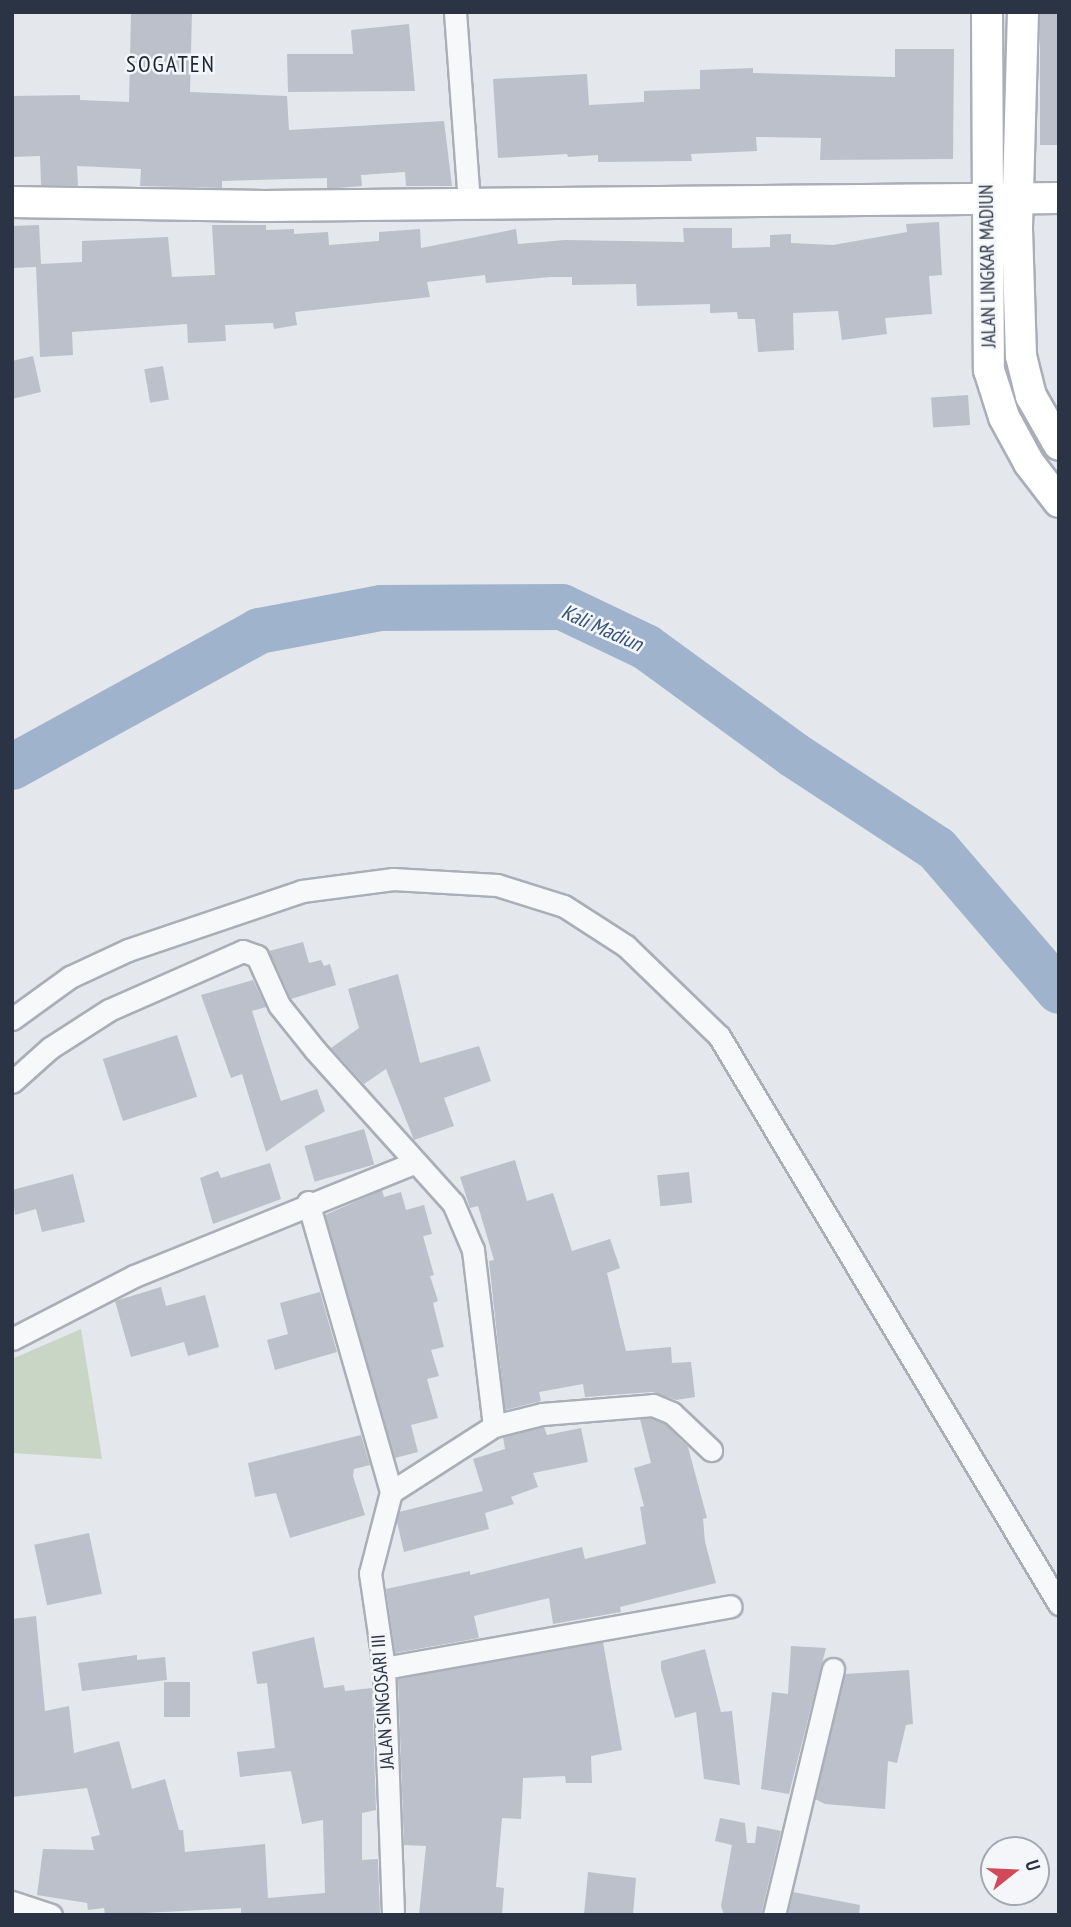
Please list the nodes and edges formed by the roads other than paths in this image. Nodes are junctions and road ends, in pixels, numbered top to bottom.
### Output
1 (455, 12) edge
2 (987, 12) edge
3 (1023, 12) edge
4 (987, 196) junction
5 (1020, 197) junction
6 (1059, 198) edge
7 (12, 202) edge
8 (469, 204) junction
9 (1059, 445) edge
10 (1059, 502) edge
11 (12, 1019) edge
12 (12, 1082) edge
13 (413, 1163) junction
14 (308, 1202) junction
15 (12, 1339) edge
16 (494, 1426) junction
17 (711, 1450) dead end
18 (391, 1492) junction
19 (1059, 1605) edge
20 (731, 1606) dead end
21 (384, 1668) junction
22 (833, 1669) dead end
23 (12, 1902) edge
24 (51, 1915) edge
25 (393, 1915) edge
26 (774, 1915) edge

1 - 8 street
2 - 4 street, JALAN LINGKAR MADIUN
3 - 5 street, JALAN LINGKAR MADIUN
4 - 5 street
4 - 8 street
4 - 10 street, JALAN LINGKAR MADIUN
5 - 6 street
5 - 9 street, JALAN LINGKAR MADIUN
7 - 8 street
11 - 19 street
12 - 13 street
13 - 14 street
13 - 16 street
14 - 15 street
14 - 18 street
16 - 17 street
16 - 18 street
18 - 21 street, JALAN SINGOSARI III
20 - 21 street
21 - 25 street, JALAN SINGOSARI III
22 - 26 street
23 - 24 street

